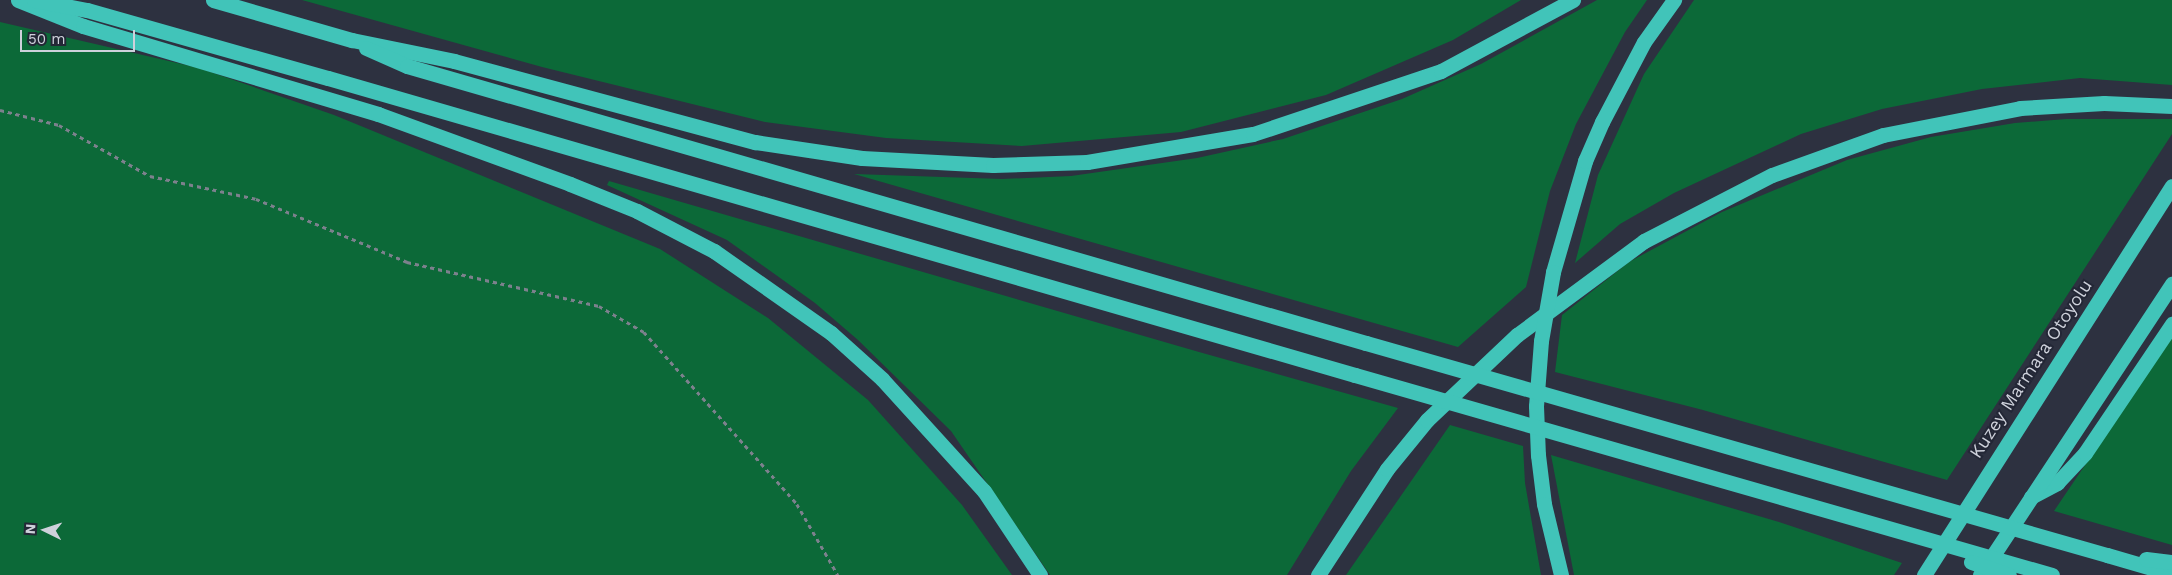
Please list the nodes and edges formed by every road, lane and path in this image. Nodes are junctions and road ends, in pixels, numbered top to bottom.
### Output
1 (18, 0) edge
2 (34, 0) edge
3 (213, 0) edge
4 (1573, 0) edge
5 (1674, 0) edge
6 (352, 40) junction
7 (2172, 106) edge
8 (0, 110) edge
9 (2172, 186) edge
10 (2172, 284) edge
11 (2172, 324) edge
12 (2030, 498) junction
13 (1933, 541) junction
14 (1998, 545) junction
15 (2107, 555) junction
16 (2172, 562) edge
17 (2172, 574) edge
18 (838, 575) edge
19 (1040, 575) edge
20 (1318, 575) edge
21 (1561, 575) edge
22 (1924, 575) edge
23 (1980, 575) edge
24 (2002, 575) edge
25 (2010, 575) edge
26 (2052, 575) edge

1 - 19 highway
2 - 13 highway, bridge
3 - 6 highway
4 - 6 highway
5 - 21 highway, bridge
6 - 15 highway, bridge
7 - 20 highway
8 - 18 path
9 - 22 highway, Kuzey Marmara Otoyolu
10 - 12 highway
11 - 12 highway
12 - 14 highway
13 - 25 highway, bridge
13 - 26 highway, bridge
14 - 23 highway
14 - 24 highway
15 - 16 highway
15 - 17 highway

